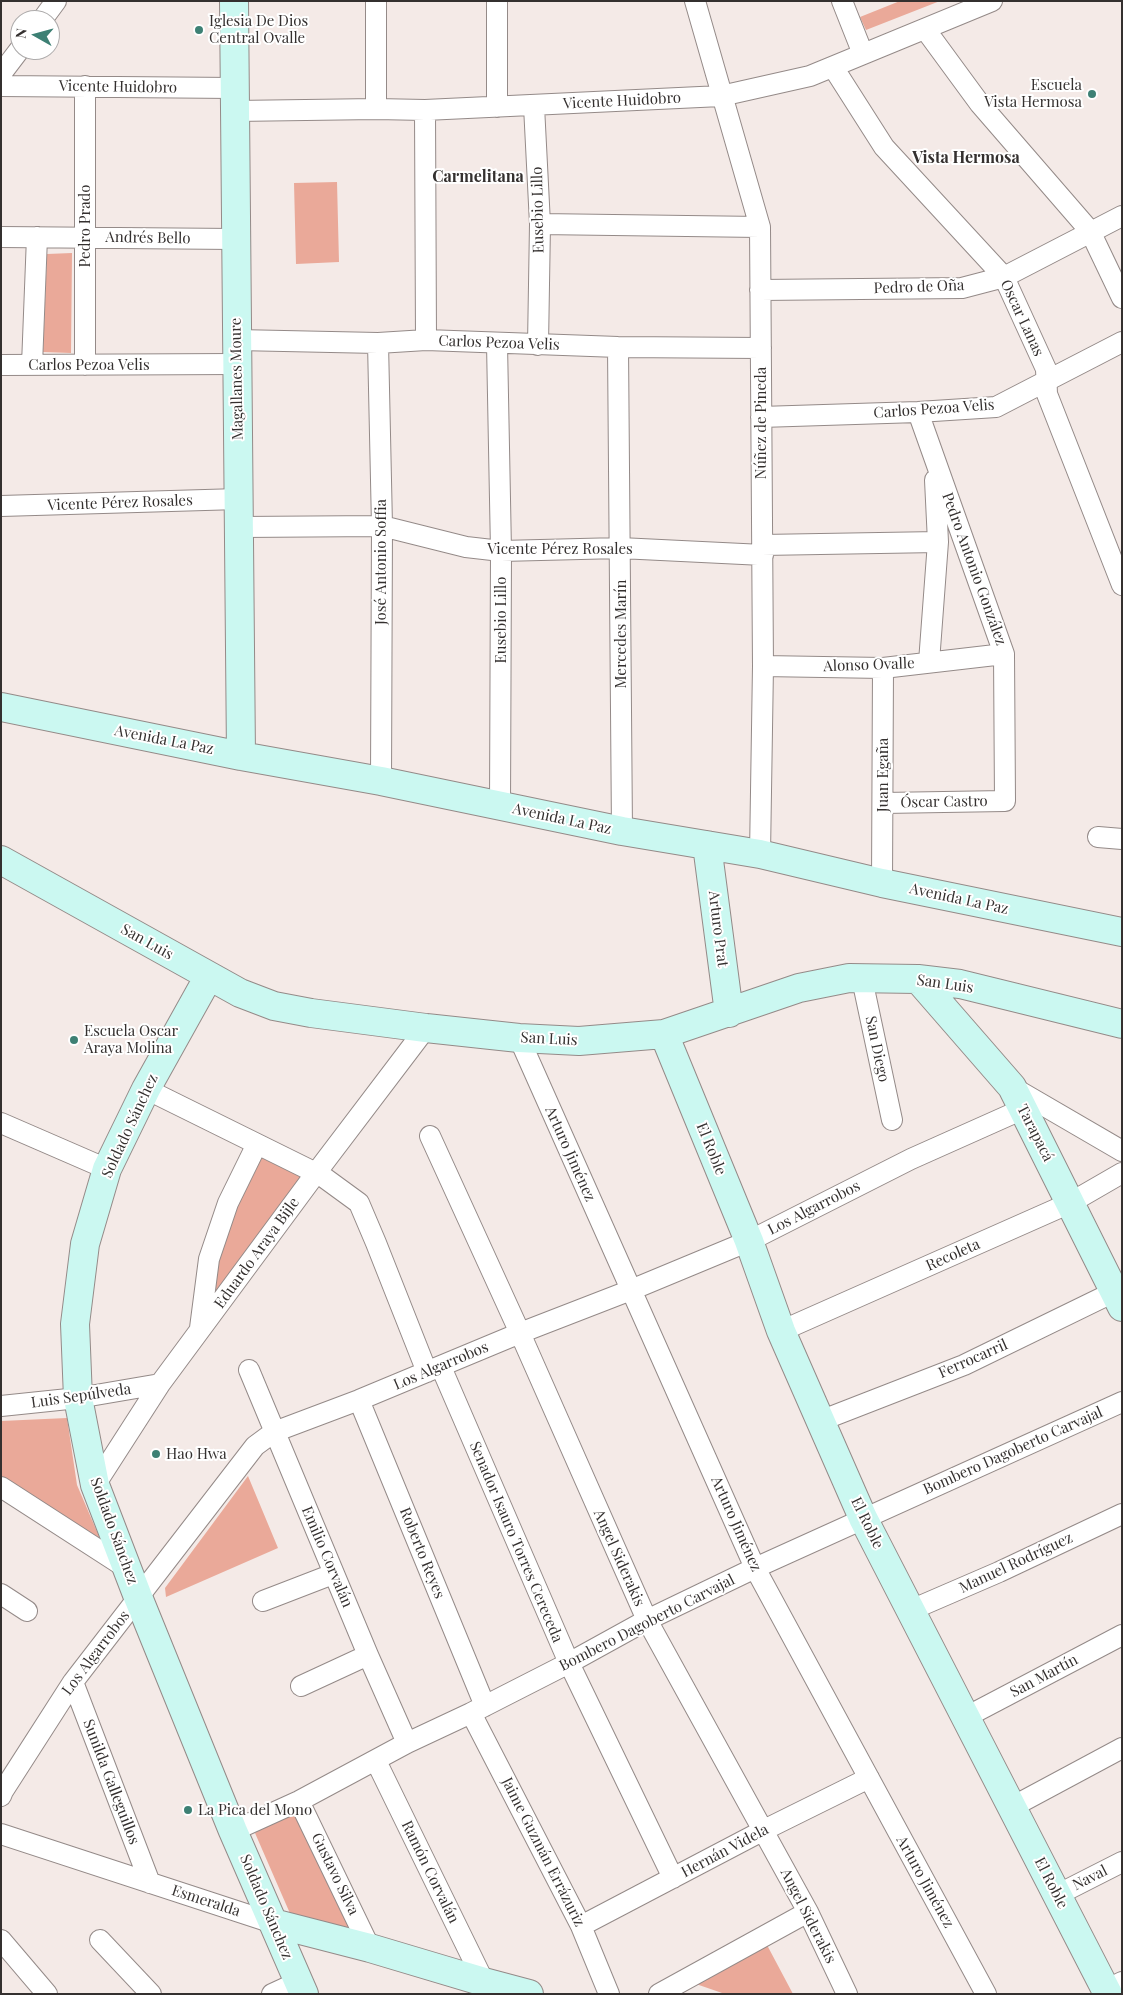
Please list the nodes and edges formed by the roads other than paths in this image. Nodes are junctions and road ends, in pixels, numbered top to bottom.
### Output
1 (234, 1) edge
2 (376, 1) edge
3 (497, 1) edge
4 (695, 1) edge
5 (842, 1) edge
6 (992, 1) edge
7 (972, 5) edge
8 (925, 29) junction
9 (863, 54) junction
10 (12, 60) edge
11 (833, 67) junction
12 (1, 74) edge
13 (1, 86) edge
14 (85, 86) junction
15 (721, 96) junction
16 (234, 100) junction
17 (534, 106) junction
18 (497, 107) junction
19 (376, 109) junction
20 (425, 110) junction
21 (1122, 216) edge
22 (540, 224) junction
23 (760, 227) junction
24 (1090, 231) junction
25 (1, 237) edge
26 (37, 237) junction
27 (85, 238) junction
28 (235, 239) junction
29 (1004, 277) junction
30 (760, 290) junction
31 (1122, 298) edge
32 (426, 340) junction
33 (1122, 342) edge
34 (378, 343) junction
35 (497, 344) junction
36 (538, 345) junction
37 (618, 347) junction
38 (761, 348) junction
39 (237, 352) junction
40 (1, 365) edge
41 (32, 365) junction
42 (85, 365) junction
43 (1046, 380) junction
44 (918, 412) junction
45 (761, 417) junction
46 (934, 458) junction
47 (239, 499) junction
48 (1, 506) edge
49 (382, 526) junction
50 (240, 527) junction
51 (938, 542) junction
52 (620, 548) junction
53 (762, 550) junction
54 (501, 551) junction
55 (1122, 585) edge
56 (1004, 654) junction
57 (929, 662) junction
58 (763, 666) junction
59 (883, 668) junction
60 (1, 707) edge
61 (241, 756) junction
62 (381, 781) junction
63 (1005, 801) joint
64 (883, 803) junction
65 (500, 806) junction
66 (622, 831) junction
67 (1098, 837) dead end
68 (1122, 839) edge
69 (707, 845) junction
70 (760, 854) junction
71 (1, 861) edge
72 (882, 883) junction
73 (1122, 932) edge
74 (209, 976) junction
75 (862, 979) junction
76 (918, 979) junction
77 (728, 1013) junction
78 (1122, 1024) edge
79 (426, 1028) junction
80 (664, 1034) junction
81 (519, 1038) junction
82 (146, 1089) junction
83 (1017, 1098) junction
84 (892, 1120) dead end
85 (1, 1123) edge
86 (430, 1136) dead end
87 (257, 1144) junction
88 (1122, 1151) edge
89 (107, 1169) junction
90 (316, 1173) junction
91 (1122, 1173) edge
92 (1070, 1203) junction
93 (750, 1241) junction
94 (631, 1290) junction
95 (1119, 1296) edge
96 (200, 1330) junction
97 (781, 1331) junction
98 (520, 1333) junction
99 (434, 1369) junction
100 (249, 1370) dead end
101 (160, 1384) junction
102 (78, 1398) junction
103 (359, 1400) junction
104 (1122, 1402) edge
105 (1, 1406) edge
106 (820, 1421) junction
107 (274, 1432) junction
108 (95, 1485) junction
109 (1, 1487) edge
110 (1122, 1514) edge
111 (864, 1518) junction
112 (755, 1568) junction
113 (128, 1569) junction
114 (334, 1574) junction
115 (1, 1594) edge
116 (138, 1597) junction
117 (263, 1601) dead end
118 (910, 1610) junction
119 (27, 1611) dead end
120 (647, 1620) junction
121 (1122, 1634) edge
122 (368, 1655) junction
123 (569, 1663) junction
124 (73, 1682) junction
125 (301, 1686) dead end
126 (478, 1710) junction
127 (966, 1717) junction
128 (408, 1743) junction
129 (1122, 1748) edge
130 (376, 1761) junction
131 (869, 1778) junction
132 (1, 1796) edge
133 (300, 1801) junction
134 (1012, 1807) junction
135 (764, 1830) junction
136 (233, 1831) junction
137 (1, 1834) edge
138 (1122, 1862) edge
139 (673, 1878) junction
140 (150, 1882) junction
141 (1057, 1895) junction
142 (808, 1912) junction
143 (273, 1923) junction
144 (581, 1926) junction
145 (1, 1940) edge
146 (100, 1940) dead end
147 (370, 1948) junction
148 (484, 1982) junction
149 (301, 1988) edge
150 (1112, 1989) edge
151 (47, 1994) edge
152 (152, 1994) edge
153 (272, 1994) edge
154 (529, 1994) edge
155 (609, 1994) edge
156 (659, 1994) edge
157 (847, 1994) edge
158 (986, 1994) edge

1 - 16 street, Magallanes Moure
2 - 19 street
3 - 18 street
4 - 15 street, Núñez de Pineda
5 - 9 street
6 - 7 street, Vicente Huidobro
7 - 8 street, Vicente Huidobro
8 - 9 street, Vicente Huidobro
8 - 24 street
9 - 11 street, Vicente Huidobro
10 - 12 street
11 - 15 street, Vicente Huidobro
11 - 29 street, Oscar Lanas
13 - 14 street, Vicente Huidobro
14 - 16 street, Vicente Huidobro
14 - 27 street, Pedro Prado
15 - 17 street, Vicente Huidobro
15 - 23 street, Núñez de Pineda
16 - 19 street, Vicente Huidobro
16 - 28 street, Magallanes Moure
17 - 18 street, Vicente Huidobro
17 - 22 street, Eusebio Lillo
18 - 20 street, Vicente Huidobro
19 - 20 street, Vicente Huidobro
20 - 32 street
21 - 24 street, Pedro de Oña
22 - 23 street
22 - 36 street, Eusebio Lillo
23 - 30 street, Núñez de Pineda
24 - 29 street, Pedro de Oña
24 - 31 street
25 - 26 street, Andrés Bello
26 - 27 street, Andrés Bello
26 - 41 street
27 - 28 street, Andrés Bello
27 - 42 street, Pedro Prado
28 - 39 street, Magallanes Moure
29 - 30 street, Pedro de Oña
29 - 43 street, Oscar Lanas
30 - 38 street, Núñez de Pineda
32 - 34 street, Carlos Pezoa Velis
32 - 35 street, Carlos Pezoa Velis
33 - 43 street, Carlos Pezoa Velis
34 - 39 street, Carlos Pezoa Velis
34 - 49 street, José Antonio Soffia
35 - 36 street, Carlos Pezoa Velis
35 - 54 street, Eusebio Lillo
36 - 37 street, Carlos Pezoa Velis
37 - 38 street, Carlos Pezoa Velis
37 - 52 street, Mercedes Marín
38 - 45 street, Núñez de Pineda
39 - 42 street, Carlos Pezoa Velis
39 - 47 street, Magallanes Moure
40 - 41 street, Carlos Pezoa Velis
41 - 42 street, Carlos Pezoa Velis
43 - 44 street, Carlos Pezoa Velis
43 - 55 street, Oscar Lanas
44 - 45 street, Carlos Pezoa Velis
44 - 46 street, Pedro Antonio González
45 - 53 street, Núñez de Pineda
46 - 51 street, Pedro Antonio González
46 - 56 street, Pedro Antonio González
47 - 48 street, Vicente Pérez Rosales
47 - 50 street, Magallanes Moure
49 - 50 street, Vicente Pérez Rosales
49 - 54 street, Vicente Pérez Rosales
49 - 62 street, José Antonio Soffia
50 - 61 street, Magallanes Moure
51 - 53 street, Vicente Pérez Rosales
51 - 57 street, Pedro Antonio González
52 - 53 street, Vicente Pérez Rosales
52 - 54 street, Vicente Pérez Rosales
52 - 66 street, Mercedes Marín
53 - 58 street, Núñez de Pineda
54 - 65 street, Eusebio Lillo
56 - 57 street, Alonso Ovalle
56 - 63 street, Pedro Antonio González
57 - 59 street, Alonso Ovalle
58 - 59 street, Alonso Ovalle
58 - 70 street, Núñez de Pineda
59 - 64 street, Juan Egaña
60 - 61 street, Avenida La Paz
61 - 62 street, Avenida La Paz
62 - 65 street, Avenida La Paz
63 - 64 street, Óscar Castro
64 - 72 street, Juan Egaña
65 - 66 street, Avenida La Paz
66 - 69 street, Avenida La Paz
67 - 68 street
69 - 70 street, Avenida La Paz
69 - 77 street, Arturo Prat
70 - 72 street, Avenida La Paz
71 - 74 street, San Luis
72 - 73 street, Avenida La Paz
74 - 79 street, San Luis
74 - 82 street, Soldado Sánchez
75 - 76 street, San Luis
75 - 77 street, San Luis
75 - 84 street, San Diego
76 - 78 street, San Luis
76 - 83 street, Tarapacá
77 - 80 street, San Luis
79 - 81 street, San Luis
79 - 90 street, Eduardo Araya Bijle
80 - 81 street, San Luis
80 - 93 street, El Roble
81 - 94 street, Arturo Jiménez
82 - 87 street, Senador Isauro Torres Cereceda
82 - 89 street, Soldado Sánchez
83 - 88 street
83 - 92 street, Tarapacá
83 - 93 street, Los Algarrobos
85 - 89 street
86 - 98 street, Angel Siderakis
87 - 90 street, Senador Isauro Torres Cereceda
87 - 96 street
89 - 102 street, Soldado Sánchez
90 - 96 street, Eduardo Araya Bijle
90 - 99 street, Senador Isauro Torres Cereceda
91 - 92 street, Recoleta
92 - 95 street, Tarapacá
92 - 97 street, Recoleta
93 - 94 street, Los Algarrobos
93 - 97 street, El Roble
94 - 98 street, Los Algarrobos
94 - 112 street, Arturo Jiménez
95 - 106 street, Ferrocarril
96 - 101 street, Eduardo Araya Bijle
97 - 106 street, El Roble
98 - 99 street, Los Algarrobos
98 - 120 street, Angel Siderakis
99 - 103 street, Los Algarrobos
99 - 123 street, Senador Isauro Torres Cereceda
100 - 107 street, Emilio Corvalán
101 - 102 street, Luis Sepúlveda
101 - 108 street, Eduardo Araya Bijle
102 - 105 street, Luis Sepúlveda
102 - 108 street, Soldado Sánchez
103 - 107 street, Los Algarrobos
103 - 126 street, Roberto Reyes
104 - 111 street, Bombero Dagoberto Carvajal
106 - 111 street, El Roble
107 - 114 street, Emilio Corvalán
107 - 116 street, Los Algarrobos
108 - 113 street, Soldado Sánchez
109 - 113 street
110 - 118 street, Manuel Rodríguez
111 - 112 street, Bombero Dagoberto Carvajal
111 - 118 street, El Roble
112 - 120 street, Bombero Dagoberto Carvajal
112 - 131 street, Arturo Jiménez
113 - 116 street, Soldado Sánchez
114 - 117 street
114 - 122 street, Emilio Corvalán
115 - 119 street
116 - 124 street, Los Algarrobos
116 - 136 street, Soldado Sánchez
118 - 127 street, El Roble
120 - 123 street, Bombero Dagoberto Carvajal
120 - 135 street, Angel Siderakis
121 - 127 street, San Martín
122 - 125 street
122 - 128 street, Emilio Corvalán
123 - 126 street, Bombero Dagoberto Carvajal
123 - 139 street, Senador Isauro Torres Cereceda
124 - 132 street, Los Algarrobos
124 - 140 street, Sunilda Galleguillos
126 - 128 street, Bombero Dagoberto Carvajal
126 - 144 street, Jaime Guzmán Errázuriz
127 - 134 street, El Roble
128 - 130 street, Bombero Dagoberto Carvajal
129 - 134 street
130 - 133 street, Bombero Dagoberto Carvajal
130 - 148 street, Ramón Corvalán
131 - 135 street, Hernán Videla
131 - 158 street, Arturo Jiménez
133 - 136 street, Bombero Dagoberto Carvajal
133 - 147 street, Gustavo Silva
134 - 141 street, El Roble
135 - 139 street, Hernán Videla
135 - 142 street, Angel Siderakis
136 - 143 street, Soldado Sánchez
137 - 140 street, Esmeralda
138 - 141 street, Naval
139 - 144 street, Hernán Videla
140 - 143 street, Esmeralda
141 - 150 street, El Roble
142 - 156 street
142 - 157 street, Angel Siderakis
143 - 147 street, Esmeralda
143 - 149 street, Soldado Sánchez
144 - 155 street, Jaime Guzmán Errázuriz
145 - 151 street
146 - 152 street
147 - 148 street, Esmeralda
148 - 154 street, Esmeralda
149 - 153 street

